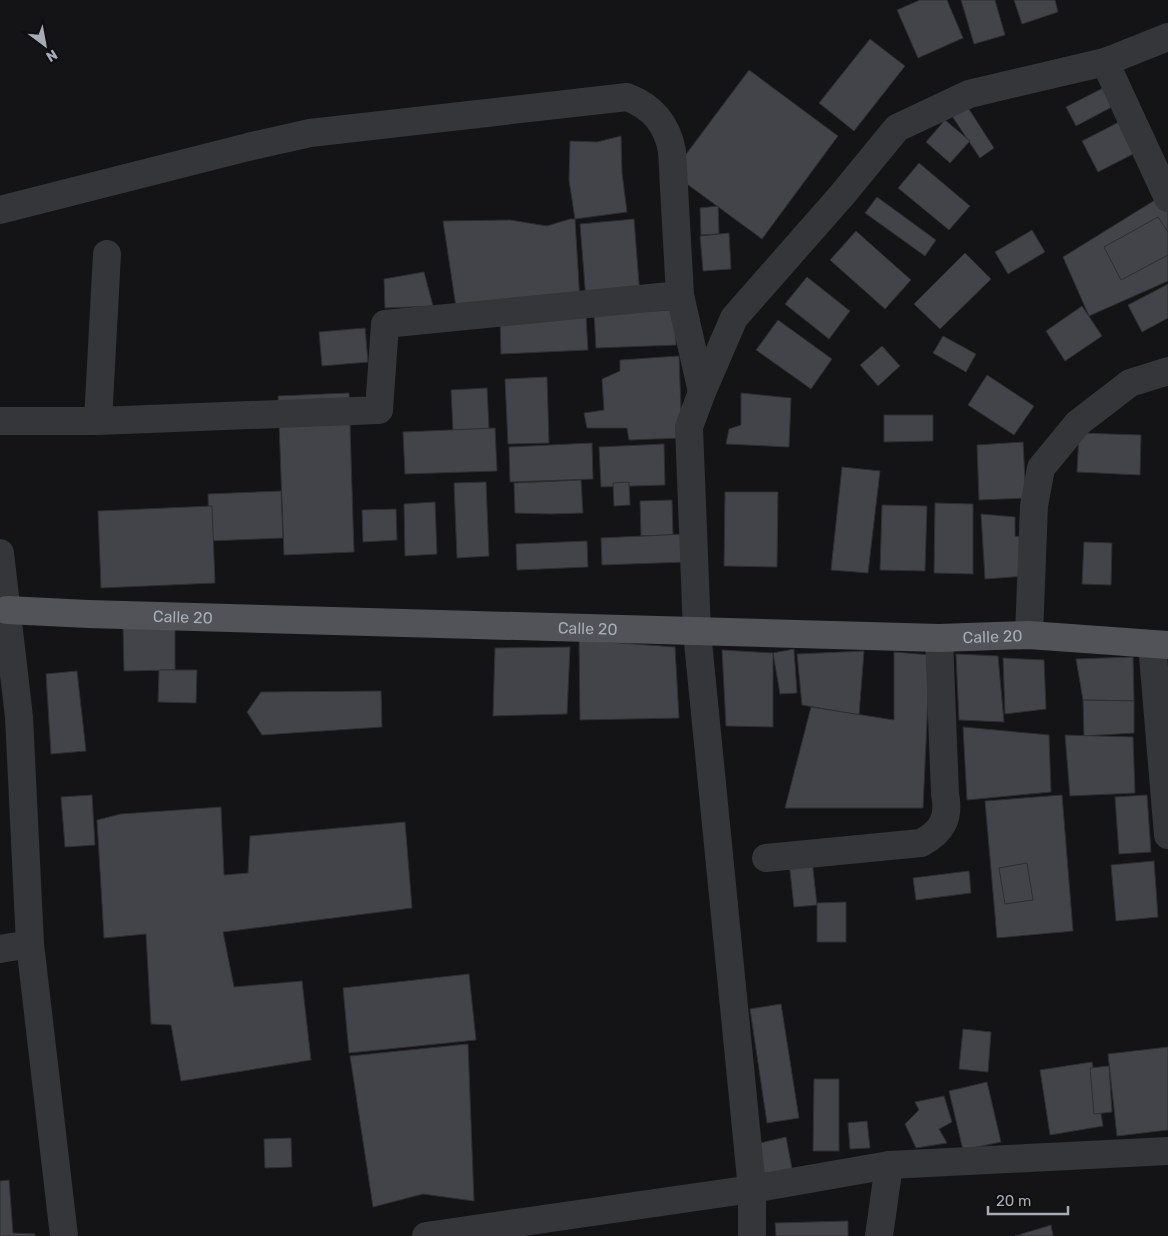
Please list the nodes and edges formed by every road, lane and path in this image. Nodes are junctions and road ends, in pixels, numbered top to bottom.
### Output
1 (1168, 37) edge
2 (1105, 62) junction
3 (1168, 198) edge
4 (0, 210) edge
5 (107, 254) dead end
6 (680, 295) junction
7 (1168, 371) edge
8 (702, 392) junction
9 (0, 421) edge
10 (98, 421) junction
11 (0, 553) edge
12 (3, 610) edge
13 (697, 632) junction
14 (1028, 635) junction
15 (939, 638) junction
16 (1160, 644) edge
17 (1168, 835) edge
18 (766, 858) dead end
19 (30, 944) junction
20 (0, 948) edge
21 (1168, 1151) edge
22 (889, 1166) junction
23 (752, 1189) junction
24 (513, 1230) edge
25 (64, 1236) edge
26 (426, 1236) edge
27 (752, 1236) edge
28 (879, 1236) edge

1 - 2 street
2 - 3 street
2 - 8 street
4 - 6 street
5 - 10 street
6 - 8 street
6 - 10 street
7 - 14 street
8 - 13 street
9 - 10 street
11 - 12 street
12 - 13 main road, Calle 20
12 - 19 street
13 - 15 main road, Calle 20
13 - 23 street
14 - 15 main road, Calle 20
14 - 16 main road, Calle 20
15 - 18 street
16 - 17 street
19 - 20 street
19 - 25 street
21 - 22 street
22 - 23 street
22 - 28 street
23 - 24 street
23 - 27 street
24 - 26 street

